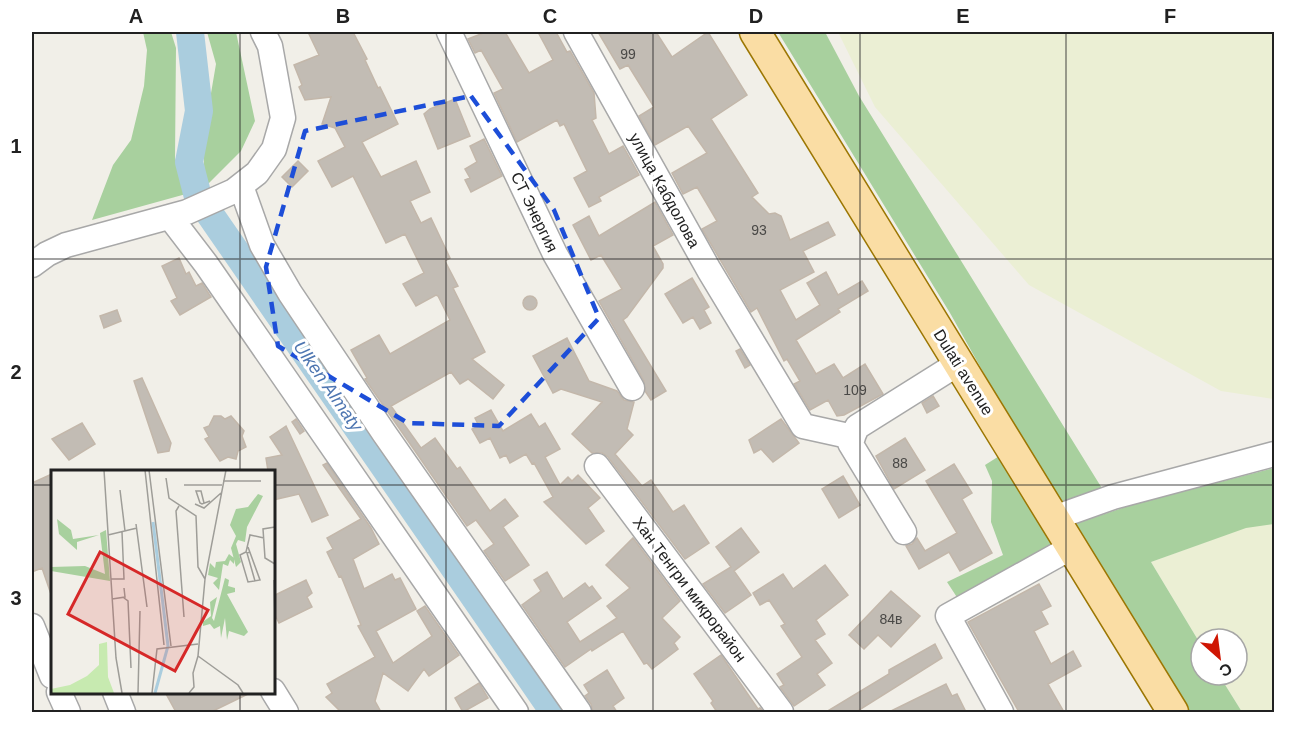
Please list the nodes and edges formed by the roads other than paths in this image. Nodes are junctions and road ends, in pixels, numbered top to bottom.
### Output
1 (263, 32) edge
2 (448, 32) edge
3 (576, 32) edge
4 (755, 32) edge
5 (241, 186) junction
6 (178, 214) junction
7 (32, 265) edge
8 (959, 363) junction
9 (632, 388) dead end
10 (853, 436) junction
11 (1275, 454) edge
12 (597, 466) dead end
13 (1054, 518) junction
14 (904, 532) dead end
15 (1072, 547) junction
16 (32, 626) edge
17 (51, 674) edge
18 (59, 693) edge
19 (115, 693) edge
20 (274, 693) edge
21 (68, 712) edge
22 (123, 712) edge
23 (286, 712) edge
24 (516, 712) edge
25 (579, 712) edge
26 (781, 712) edge
27 (1001, 712) edge
28 (1173, 712) edge

1 - 5 street
2 - 9 street, СТ Энергия
3 - 10 street, улица Кабдолова
4 - 8 main road, Dulati avenue
5 - 6 street
5 - 25 street
6 - 7 street
6 - 24 street
8 - 10 street
8 - 13 main road, Dulati avenue
10 - 14 street
11 - 13 street
12 - 26 street, Хан Тенгри микрорайон
13 - 15 main road, Dulati avenue
15 - 27 street
15 - 28 main road, Dulati avenue
16 - 17 street
18 - 21 street
19 - 22 street
20 - 23 street

